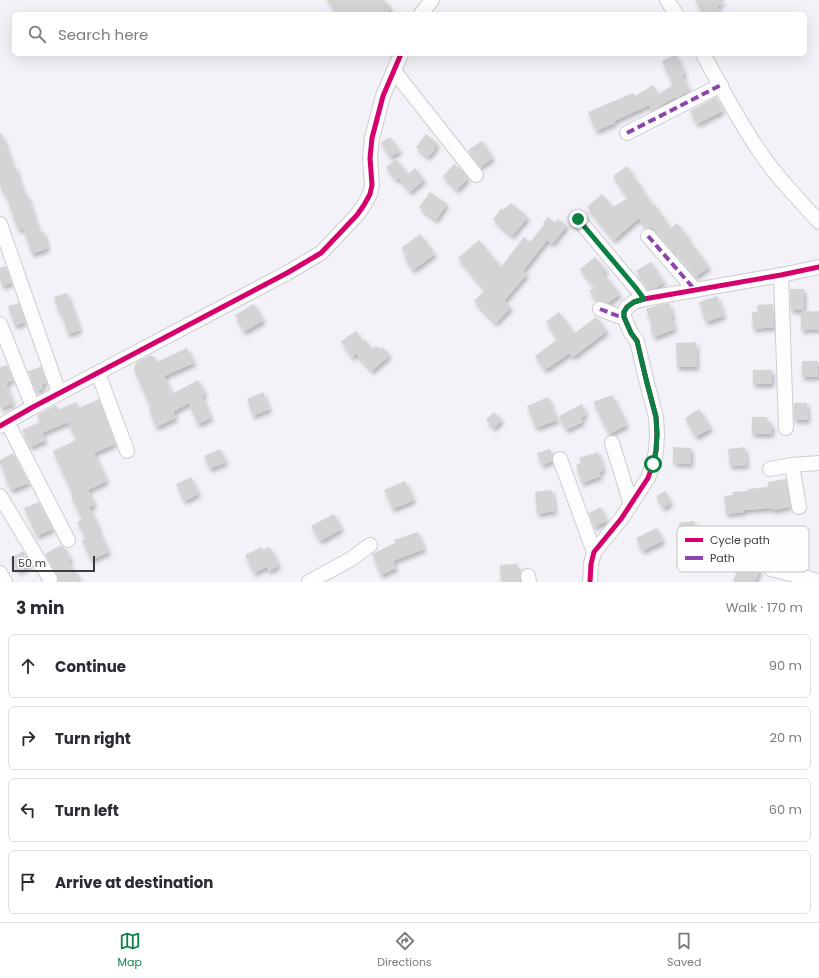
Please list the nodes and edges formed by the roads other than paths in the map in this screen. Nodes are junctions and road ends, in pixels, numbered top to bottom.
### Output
1 (432, 0) edge
2 (667, 0) edge
3 (423, 12) edge
4 (675, 12) edge
5 (400, 56) edge
6 (704, 56) edge
7 (394, 71) junction
8 (721, 85) junction
9 (627, 133) dead end
10 (476, 175) dead end
11 (578, 219) dead end
12 (819, 222) edge
13 (0, 224) edge
14 (648, 236) dead end
15 (819, 267) edge
16 (781, 275) junction
17 (695, 290) junction
18 (644, 299) junction
19 (600, 309) dead end
20 (624, 317) junction
21 (0, 324) edge
22 (98, 373) junction
23 (59, 393) junction
24 (32, 407) junction
25 (3, 424) edge
26 (786, 428) dead end
27 (612, 443) dead end
28 (127, 451) dead end
29 (560, 459) dead end
30 (819, 463) edge
31 (792, 465) junction
32 (770, 469) dead end
33 (0, 496) edge
34 (631, 504) junction
35 (799, 507) dead end
36 (68, 540) dead end
37 (370, 545) dead end
38 (594, 552) junction
39 (783, 572) edge
40 (0, 573) edge
41 (50, 579) dead end
42 (819, 581) edge
43 (5, 582) edge
44 (309, 582) edge
45 (590, 582) edge

1 - 3 street
2 - 4 street
5 - 7 street
6 - 8 street
7 - 10 street
7 - 22 street
8 - 9 street
8 - 12 street
11 - 18 street
13 - 23 street
14 - 17 street
15 - 16 street
16 - 17 street
16 - 26 street
17 - 18 street
18 - 20 street
19 - 20 street
20 - 34 street
21 - 24 street
22 - 23 street
22 - 28 street
23 - 24 street
24 - 25 street
25 - 36 street
27 - 34 street
29 - 38 street
30 - 31 street
31 - 32 street
31 - 35 street
33 - 41 street
34 - 38 street
37 - 44 street
38 - 45 street
39 - 42 street
40 - 43 street

